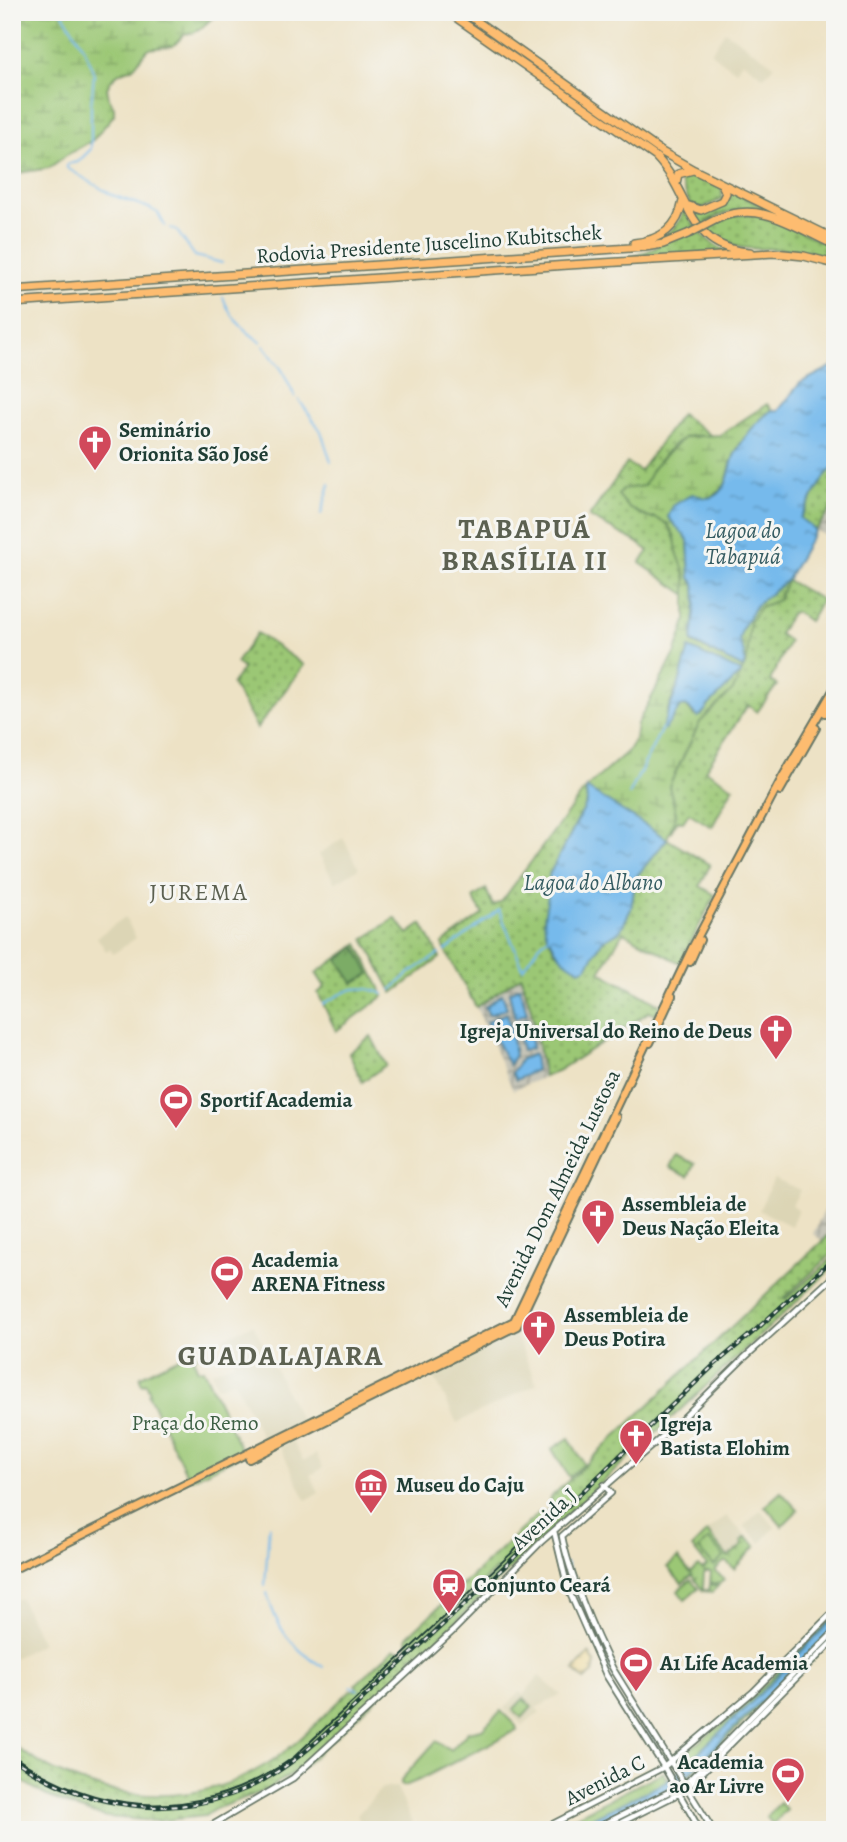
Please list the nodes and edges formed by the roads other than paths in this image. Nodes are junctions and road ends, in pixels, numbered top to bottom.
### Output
1 (448, 12) edge
2 (464, 12) edge
3 (694, 170) junction
4 (722, 183) junction
5 (676, 184) junction
6 (685, 202) junction
7 (835, 239) edge
8 (835, 245) edge
9 (560, 252) junction
10 (764, 254) junction
11 (835, 264) edge
12 (12, 290) edge
13 (12, 303) edge
14 (835, 687) edge
15 (835, 696) edge
16 (726, 886) junction
17 (835, 1275) edge
18 (412, 1375) junction
19 (249, 1459) dead end
20 (604, 1485) junction
21 (554, 1531) junction
22 (12, 1570) edge
23 (835, 1610) edge
24 (835, 1631) edge
25 (835, 1639) edge
26 (634, 1701) junction
27 (625, 1706) junction
28 (670, 1761) junction
29 (664, 1767) junction
30 (687, 1785) junction
31 (677, 1789) junction
32 (606, 1827) edge
33 (204, 1830) edge
34 (541, 1830) edge
35 (592, 1830) edge
36 (700, 1830) edge
37 (713, 1830) edge

1 - 5 highway
2 - 3 highway
3 - 4 highway
3 - 5 highway
4 - 6 highway
4 - 7 highway
5 - 6 highway
6 - 9 highway
6 - 10 highway
8 - 9 highway, Rodovia Presidente Juscelino Kubitschek, bridge
9 - 12 highway, Rodovia Presidente Juscelino Kubitschek
10 - 11 highway, Rodovia Presidente Juscelino Kubitschek
10 - 13 highway, Rodovia Presidente Juscelino Kubitschek
14 - 16 main road, Avenida Dom Almeida Lustosa
15 - 16 main road, Avenida Dom Almeida Lustosa
16 - 18 main road, Avenida Dom Almeida Lustosa
17 - 20 street, Avenida J
18 - 19 main road, Avenida Dom Almeida Lustosa
18 - 22 main road, Avenida Dom Almeida Lustosa
20 - 21 street, Avenida J
20 - 26 street
21 - 27 street
21 - 33 street, Avenida J
23 - 28 street, Avenida C
24 - 30 street, Avenida C
25 - 30 street, Avenida C
26 - 27 street
26 - 28 street
27 - 29 street
28 - 29 street, Avenida C
28 - 30 street
29 - 31 street
29 - 34 street, Avenida C
30 - 31 street, Avenida C
30 - 37 street
31 - 32 street, Avenida C
31 - 36 street
32 - 35 street, Avenida C

